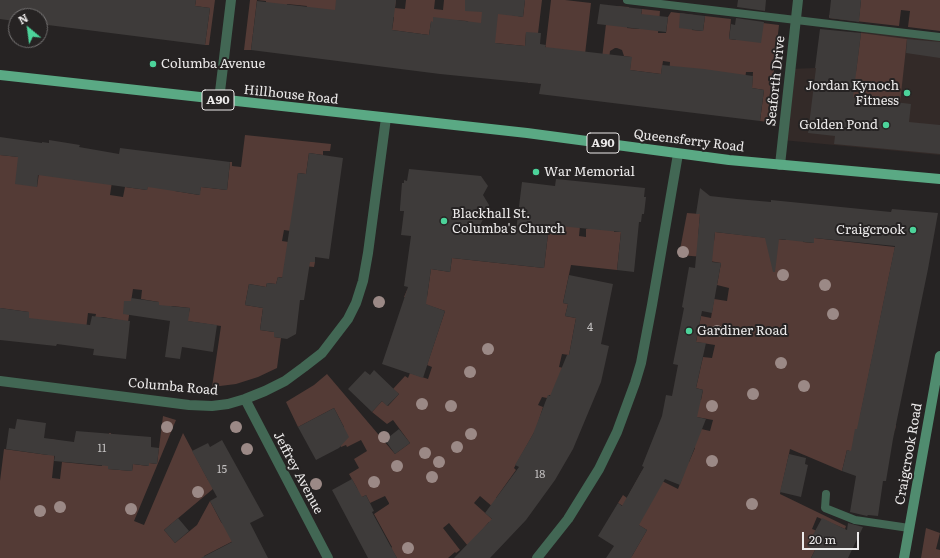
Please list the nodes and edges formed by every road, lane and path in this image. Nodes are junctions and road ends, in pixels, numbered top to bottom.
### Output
1 (231, 0) edge
2 (627, 0) edge
3 (798, 0) edge
4 (796, 20) junction
5 (940, 37) edge
6 (0, 75) edge
7 (219, 100) junction
8 (386, 118) junction
9 (436, 123) joint
10 (678, 154) junction
11 (780, 165) junction
12 (940, 179) edge
13 (940, 356) edge
14 (0, 381) edge
15 (245, 399) junction
16 (826, 494) dead end
17 (909, 528) junction
18 (328, 558) edge
19 (537, 558) edge
20 (904, 558) edge

1 - 7 street
2 - 4 lane
3 - 4 street, Seaforth Drive
4 - 5 lane
4 - 11 street, Seaforth Drive
6 - 7 main road, Hillhouse Road / A90
7 - 8 main road, Hillhouse Road / A90
8 - 9 main road, Hillhouse Road / A90
8 - 15 street, Columba Road
9 - 10 main road, Queensferry Road / A90
10 - 11 main road, Queensferry Road / A90
10 - 19 street
11 - 12 main road, Queensferry Road / A90
13 - 17 street, Craigcrook Road
14 - 15 street, Columba Road
15 - 18 street, Jeffrey Avenue
16 - 17 lane
17 - 20 street, Craigcrook Road

